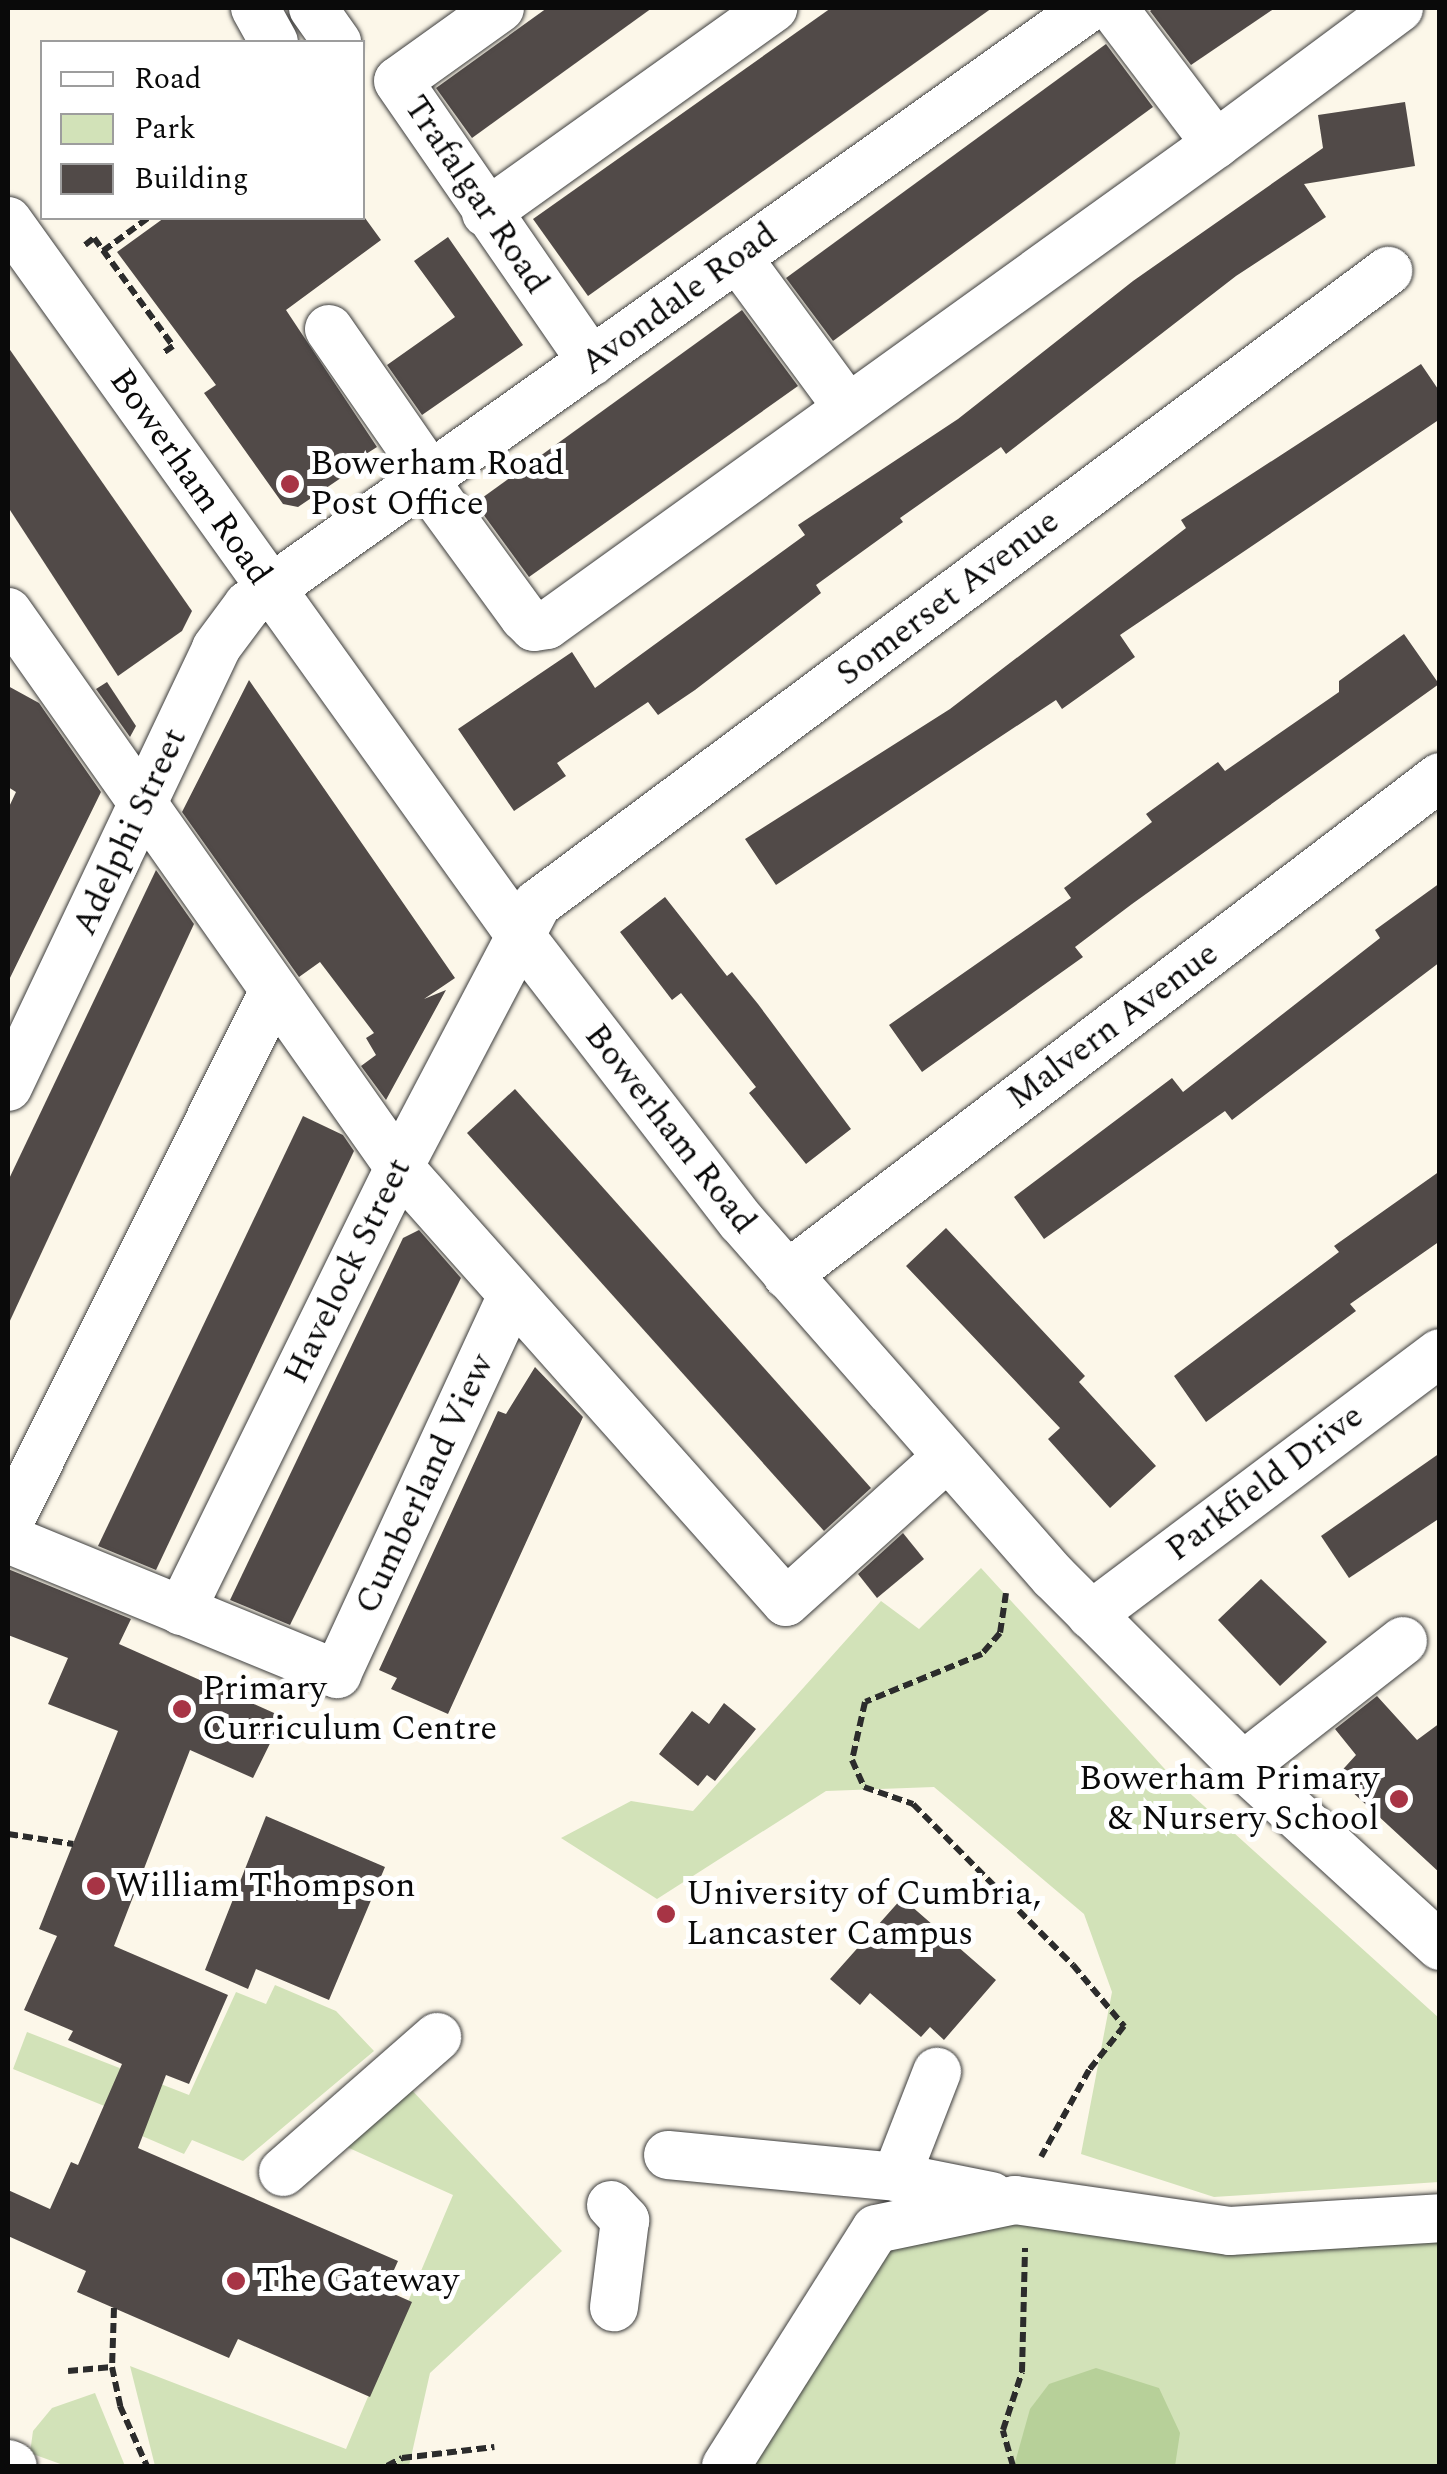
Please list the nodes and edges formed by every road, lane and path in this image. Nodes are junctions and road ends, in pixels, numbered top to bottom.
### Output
1 (255, 8) edge
2 (313, 8) edge
3 (500, 8) edge
4 (773, 8) edge
5 (1088, 8) edge
6 (1113, 8) edge
7 (1400, 8) edge
8 (273, 40) edge
9 (336, 40) edge
10 (380, 74) edge
11 (1216, 144) junction
12 (486, 212) junction
13 (145, 220) edge
14 (8, 222) edge
15 (94, 238) dead end
16 (103, 250) junction
17 (737, 257) junction
18 (1388, 271) dead end
19 (329, 330) dead end
20 (174, 346) dead end
21 (592, 362) junction
22 (846, 407) junction
23 (427, 478) junction
24 (270, 591) junction
25 (8, 612) edge
26 (1440, 776) edge
27 (144, 806) junction
28 (519, 934) junction
29 (274, 990) junction
30 (8, 1087) edge
31 (398, 1167) junction
32 (787, 1275) junction
33 (512, 1295) junction
34 (1440, 1353) edge
35 (946, 1458) junction
36 (8, 1524) edge
37 (8, 1539) edge
38 (1012, 1587) dead end
39 (181, 1611) junction
40 (1091, 1615) junction
41 (1402, 1641) dead end
42 (1243, 1766) junction
43 (8, 1834) edge
44 (73, 1844) dead end
45 (1440, 1946) edge
46 (437, 2036) dead end
47 (936, 2072) dead end
48 (668, 2154) dead end
49 (283, 2172) dead end
50 (896, 2177) junction
51 (1024, 2202) junction
52 (611, 2205) dead end
53 (1440, 2218) edge
54 (614, 2307) dead end
55 (114, 2308) dead end
56 (112, 2367) junction
57 (68, 2370) dead end
58 (494, 2447) dead end
59 (147, 2466) edge
60 (387, 2466) edge
61 (726, 2466) edge
62 (1013, 2466) edge

1 - 8 street
2 - 9 street
3 - 10 street, Trafalgar Road
4 - 12 street
5 - 17 street, Avondale Road
6 - 11 street
7 - 11 street
10 - 12 street, Trafalgar Road
11 - 22 street
12 - 21 street, Trafalgar Road
13 - 16 path
14 - 24 street, Bowerham Road
15 - 16 path
16 - 20 path
17 - 21 street, Avondale Road
17 - 22 street
18 - 28 street, Somerset Avenue
19 - 23 street
21 - 23 street, Avondale Road
22 - 23 street
23 - 24 street, Avondale Road
24 - 27 street, Adelphi Street
24 - 28 street, Bowerham Road
25 - 27 street
26 - 32 street, Malvern Avenue
27 - 29 street
27 - 30 street, Adelphi Street
28 - 31 street, Havelock Street
28 - 32 street, Bowerham Road
29 - 31 street
29 - 36 street
31 - 33 street
31 - 39 street, Havelock Street
32 - 35 street, Bowerham Road
33 - 35 street
33 - 39 street, Cumberland View
34 - 40 street, Parkfield Drive
35 - 40 street, Bowerham Road
37 - 39 street
38 - 51 path
40 - 42 street, Bowerham Road
41 - 42 street
42 - 45 street, Bowerham Road
43 - 44 path
46 - 49 street
47 - 50 street
48 - 50 street
50 - 51 street
51 - 53 street
51 - 61 street
51 - 62 path
52 - 54 street
55 - 56 path
56 - 57 path
56 - 59 path
58 - 60 path

